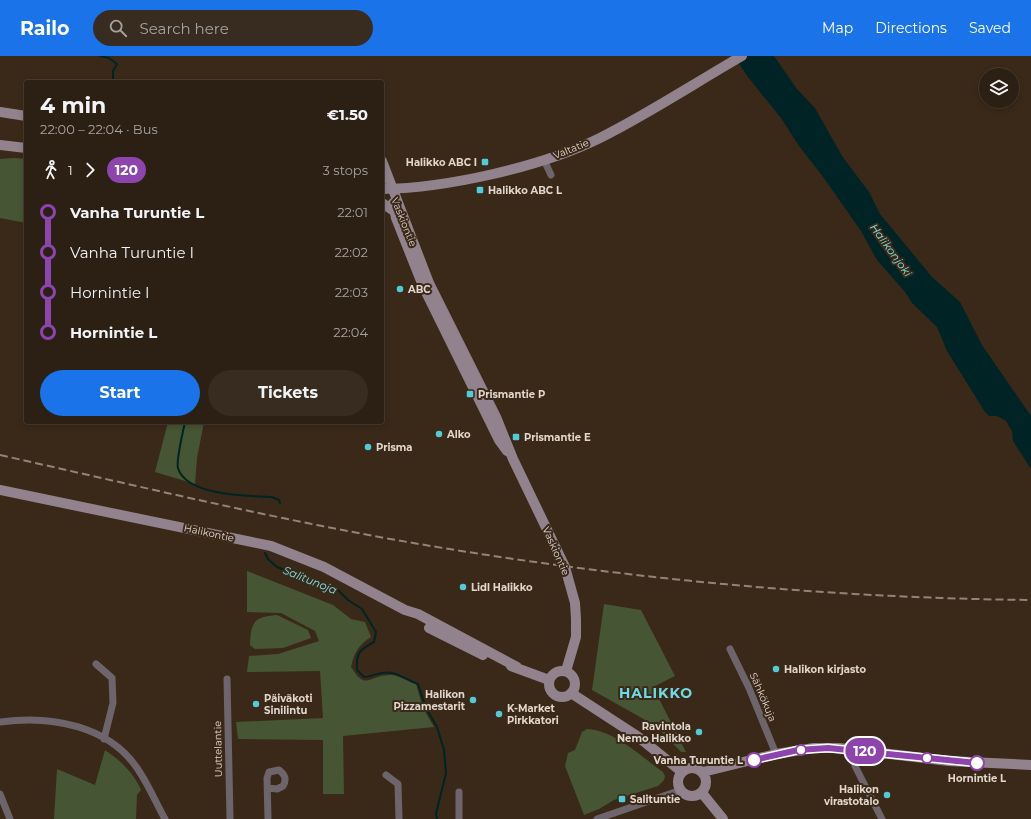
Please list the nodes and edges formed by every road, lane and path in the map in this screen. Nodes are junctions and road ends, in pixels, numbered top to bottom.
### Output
1 (742, 56) edge
2 (0, 112) edge
3 (24, 116) edge
4 (0, 144) edge
5 (24, 148) edge
6 (544, 160) junction
7 (384, 172) edge
8 (551, 175) dead end
9 (387, 189) edge
10 (384, 204) edge
11 (394, 211) junction
12 (514, 459) junction
13 (0, 490) edge
14 (730, 649) dead end
15 (96, 664) dead end
16 (566, 671) junction
17 (227, 679) dead end
18 (549, 680) junction
19 (571, 693) junction
20 (0, 722) edge
21 (104, 739) junction
22 (853, 749) junction
23 (776, 754) junction
24 (1031, 764) edge
25 (682, 772) junction
26 (703, 772) junction
27 (386, 775) dead end
28 (268, 788) dead end
29 (681, 790) junction
30 (459, 792) dead end
31 (702, 792) junction
32 (0, 794) edge
33 (10, 819) edge
34 (165, 819) edge
35 (230, 819) edge
36 (268, 819) edge
37 (398, 819) edge
38 (459, 819) edge
39 (597, 819) edge
40 (723, 819) edge
41 (882, 819) edge

1 - 6 main road, Valtatie
2 - 3 main road
4 - 5 main road
6 - 8 street
6 - 9 main road, Valtatie
7 - 9 main road
9 - 11 main road, Vaskiontie
9 - 12 main road, Vaskiontie
10 - 11 main road
11 - 12 main road, Vaskiontie
12 - 16 main road, Vaskiontie
13 - 18 main road, Halikontie
14 - 23 street, Sähkökuja
15 - 21 street
16 - 18 main road
16 - 19 main road
17 - 35 street, Uuttelantie
18 - 19 main road
19 - 25 main road
20 - 21 street
21 - 34 street
22 - 23 main road
22 - 24 main road
22 - 41 street
23 - 26 main road
25 - 26 main road
25 - 29 main road
26 - 31 main road
27 - 37 street
28 - 36 street
29 - 31 main road
29 - 39 street
30 - 38 street
31 - 40 main road
32 - 33 street

